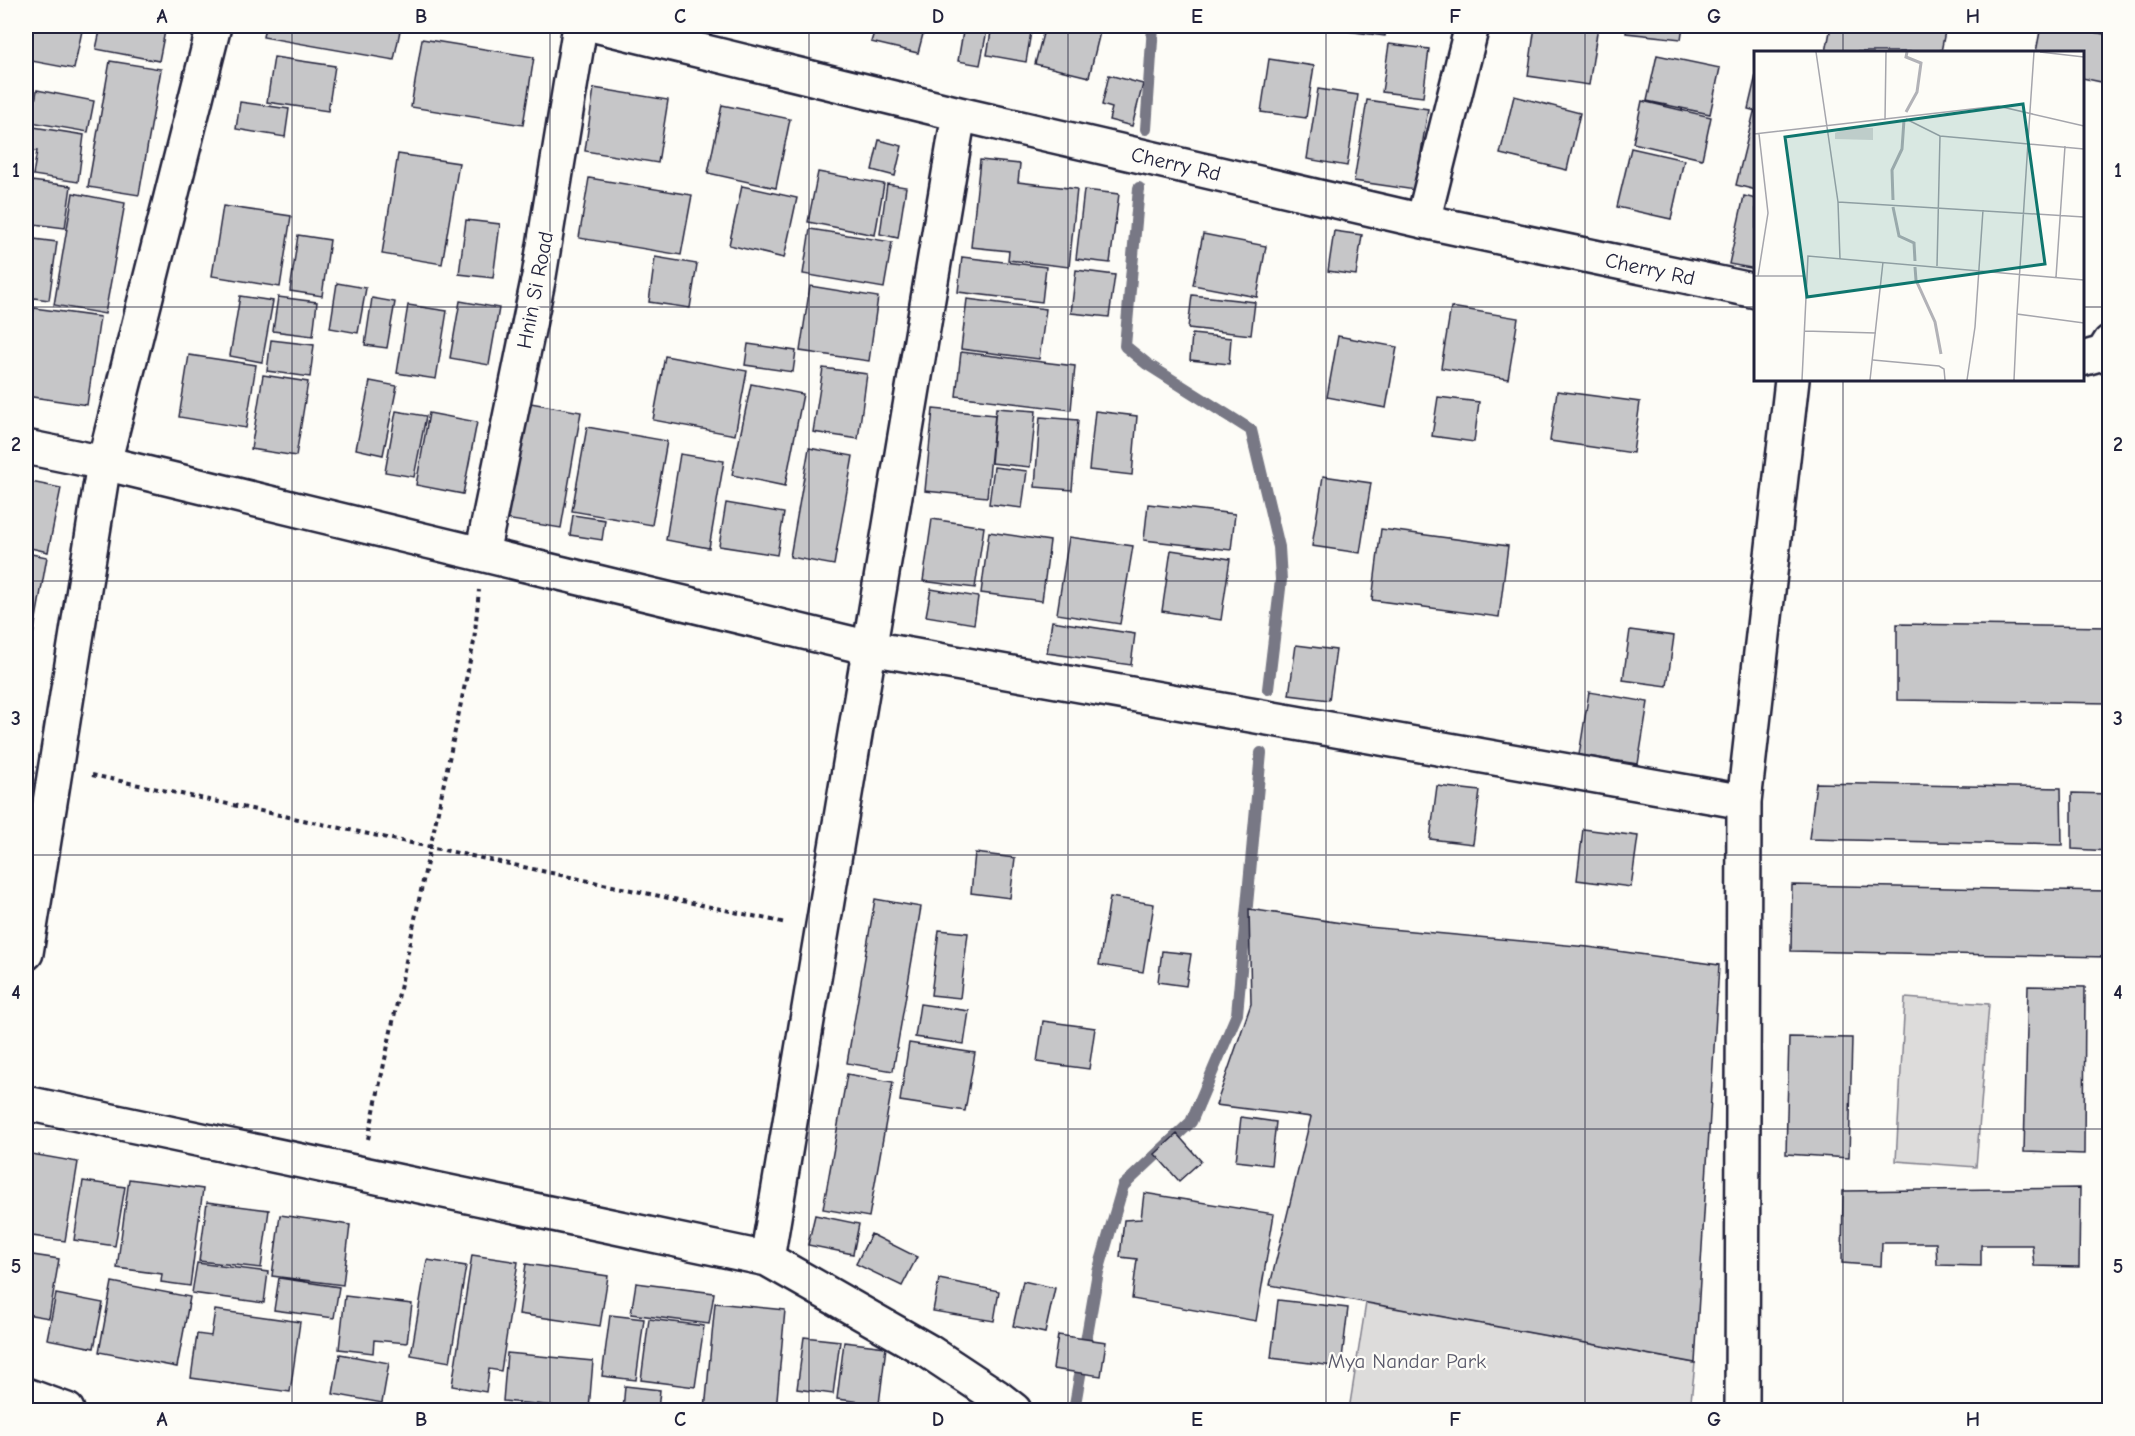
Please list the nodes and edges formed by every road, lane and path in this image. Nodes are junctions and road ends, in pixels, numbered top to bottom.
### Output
1 (214, 26) edge
2 (580, 26) edge
3 (599, 26) edge
4 (1472, 26) edge
5 (959, 114) junction
6 (1423, 221) junction
7 (1754, 291) edge
8 (2109, 342) edge
9 (2084, 358) edge
10 (1792, 381) edge
11 (26, 447) edge
12 (104, 463) junction
13 (483, 554) junction
14 (870, 648) junction
15 (55, 767) junction
16 (1744, 802) junction
17 (430, 847) junction
18 (822, 931) junction
19 (26, 953) edge
20 (26, 1103) edge
21 (361, 1173) junction
22 (767, 1258) junction
23 (26, 1395) edge
24 (67, 1410) edge
25 (1014, 1410) edge
26 (1742, 1410) edge

1 - 12 main road
2 - 13 main road, Hnin Si Road
3 - 5 main road, Cherry Rd
4 - 6 main road
5 - 6 main road, Cherry Rd
5 - 14 main road
6 - 7 main road, Cherry Rd
8 - 9 main road
10 - 16 main road
11 - 12 main road
12 - 13 main road
12 - 15 main road
13 - 14 main road
13 - 17 path
14 - 16 main road
14 - 18 main road
15 - 17 path
15 - 19 main road
16 - 26 main road
17 - 18 path
17 - 21 path
18 - 22 main road
20 - 21 main road
21 - 22 main road
22 - 25 main road
23 - 24 main road

